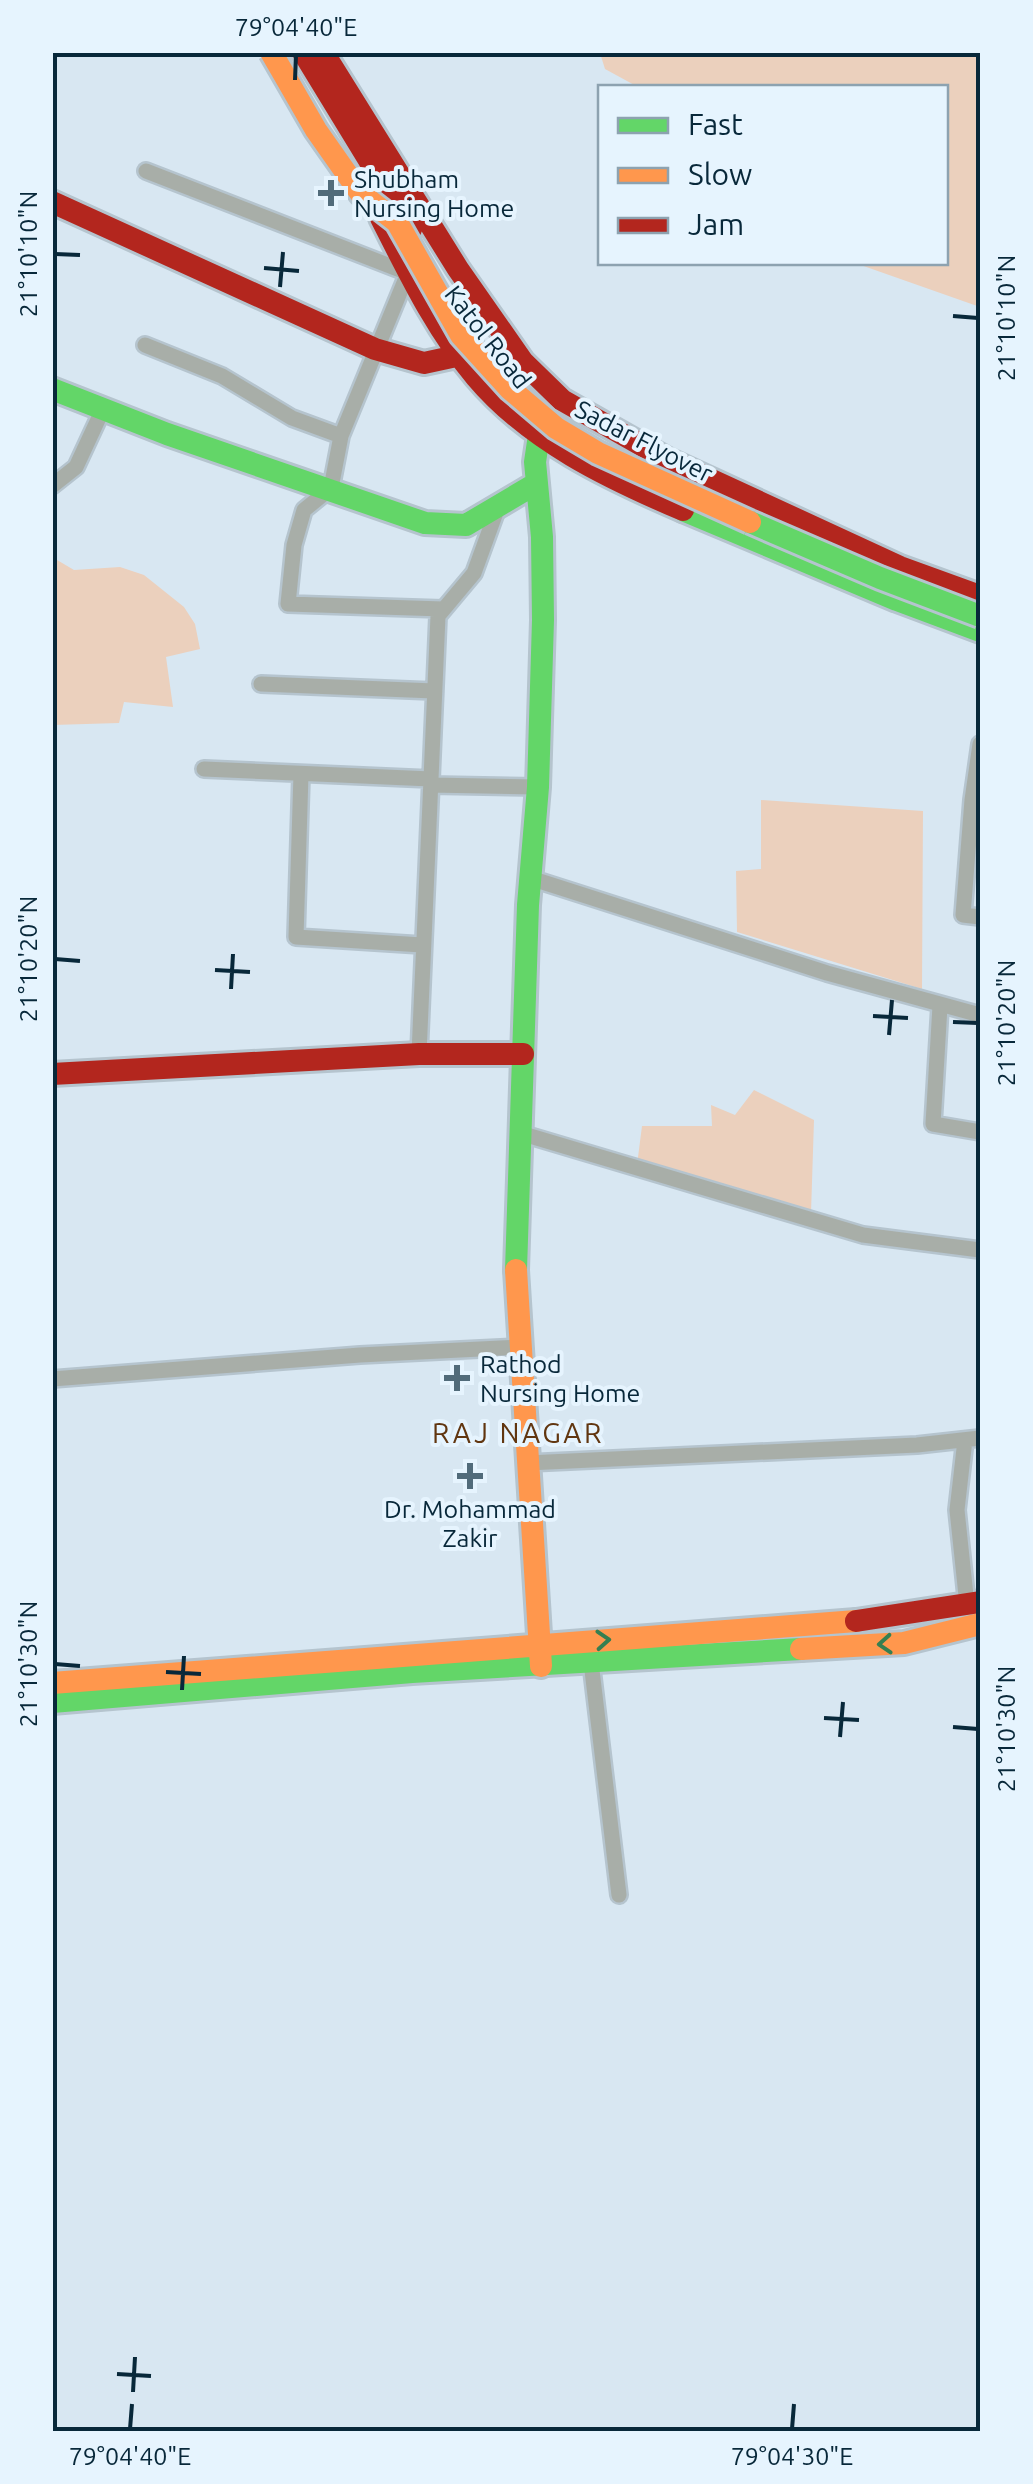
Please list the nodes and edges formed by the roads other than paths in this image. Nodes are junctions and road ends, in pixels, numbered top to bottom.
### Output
1 (271, 52) edge
2 (284, 52) edge
3 (303, 52) edge
4 (323, 52) edge
5 (146, 172) dead end
6 (52, 202) edge
7 (408, 274) junction
8 (145, 345) dead end
9 (375, 349) junction
10 (460, 355) junction
11 (52, 389) edge
12 (562, 400) junction
13 (103, 408) junction
14 (540, 435) junction
15 (340, 436) junction
16 (537, 483) junction
17 (52, 486) edge
18 (331, 488) junction
19 (502, 503) junction
20 (980, 596) edge
21 (980, 607) edge
22 (442, 609) junction
23 (980, 616) edge
24 (980, 631) edge
25 (261, 684) dead end
26 (434, 691) junction
27 (980, 744) edge
28 (204, 769) dead end
29 (301, 774) junction
30 (431, 782) junction
31 (538, 787) junction
32 (530, 878) junction
33 (980, 918) edge
34 (422, 945) junction
35 (940, 1006) junction
36 (980, 1015) edge
37 (418, 1054) junction
38 (523, 1054) junction
39 (52, 1074) edge
40 (980, 1132) edge
41 (520, 1133) junction
42 (980, 1250) edge
43 (518, 1347) junction
44 (52, 1380) edge
45 (973, 1439) edge
46 (527, 1463) junction
47 (976, 1611) edge
48 (539, 1657) junction
49 (590, 1662) junction
50 (52, 1683) edge
51 (52, 1702) edge
52 (619, 1895) dead end

1 - 23 main road, Sadar Flyover, bridge
2 - 7 main road, Katol Road
3 - 21 main road, Sadar Flyover, bridge
4 - 12 main road, Katol Road
5 - 7 street
6 - 9 main road
7 - 9 street
7 - 10 main road, Katol Road
8 - 15 street
9 - 10 main road
9 - 15 street
10 - 14 main road, Katol Road
11 - 13 main road
12 - 14 main road
12 - 20 main road, Katol Road
13 - 17 street
13 - 18 main road
14 - 16 main road
14 - 24 main road, Katol Road
15 - 18 street
16 - 19 main road
16 - 31 main road
18 - 19 main road
18 - 22 street
19 - 22 street
22 - 26 street
25 - 26 street
26 - 30 street
27 - 33 street
28 - 29 street
29 - 30 street
29 - 34 street
30 - 31 street
30 - 34 street
31 - 32 main road
32 - 35 street
32 - 38 main road
34 - 37 street
35 - 36 street
35 - 40 street
37 - 38 main road
37 - 39 main road
38 - 41 main road
41 - 42 street
41 - 43 main road
43 - 44 street
43 - 46 main road
45 - 46 street
45 - 47 street
46 - 48 main road
48 -> 47 main road
47 -> 49 main road
48 - 49 main road
48 - 50 main road
48 - 51 main road
49 - 52 street

